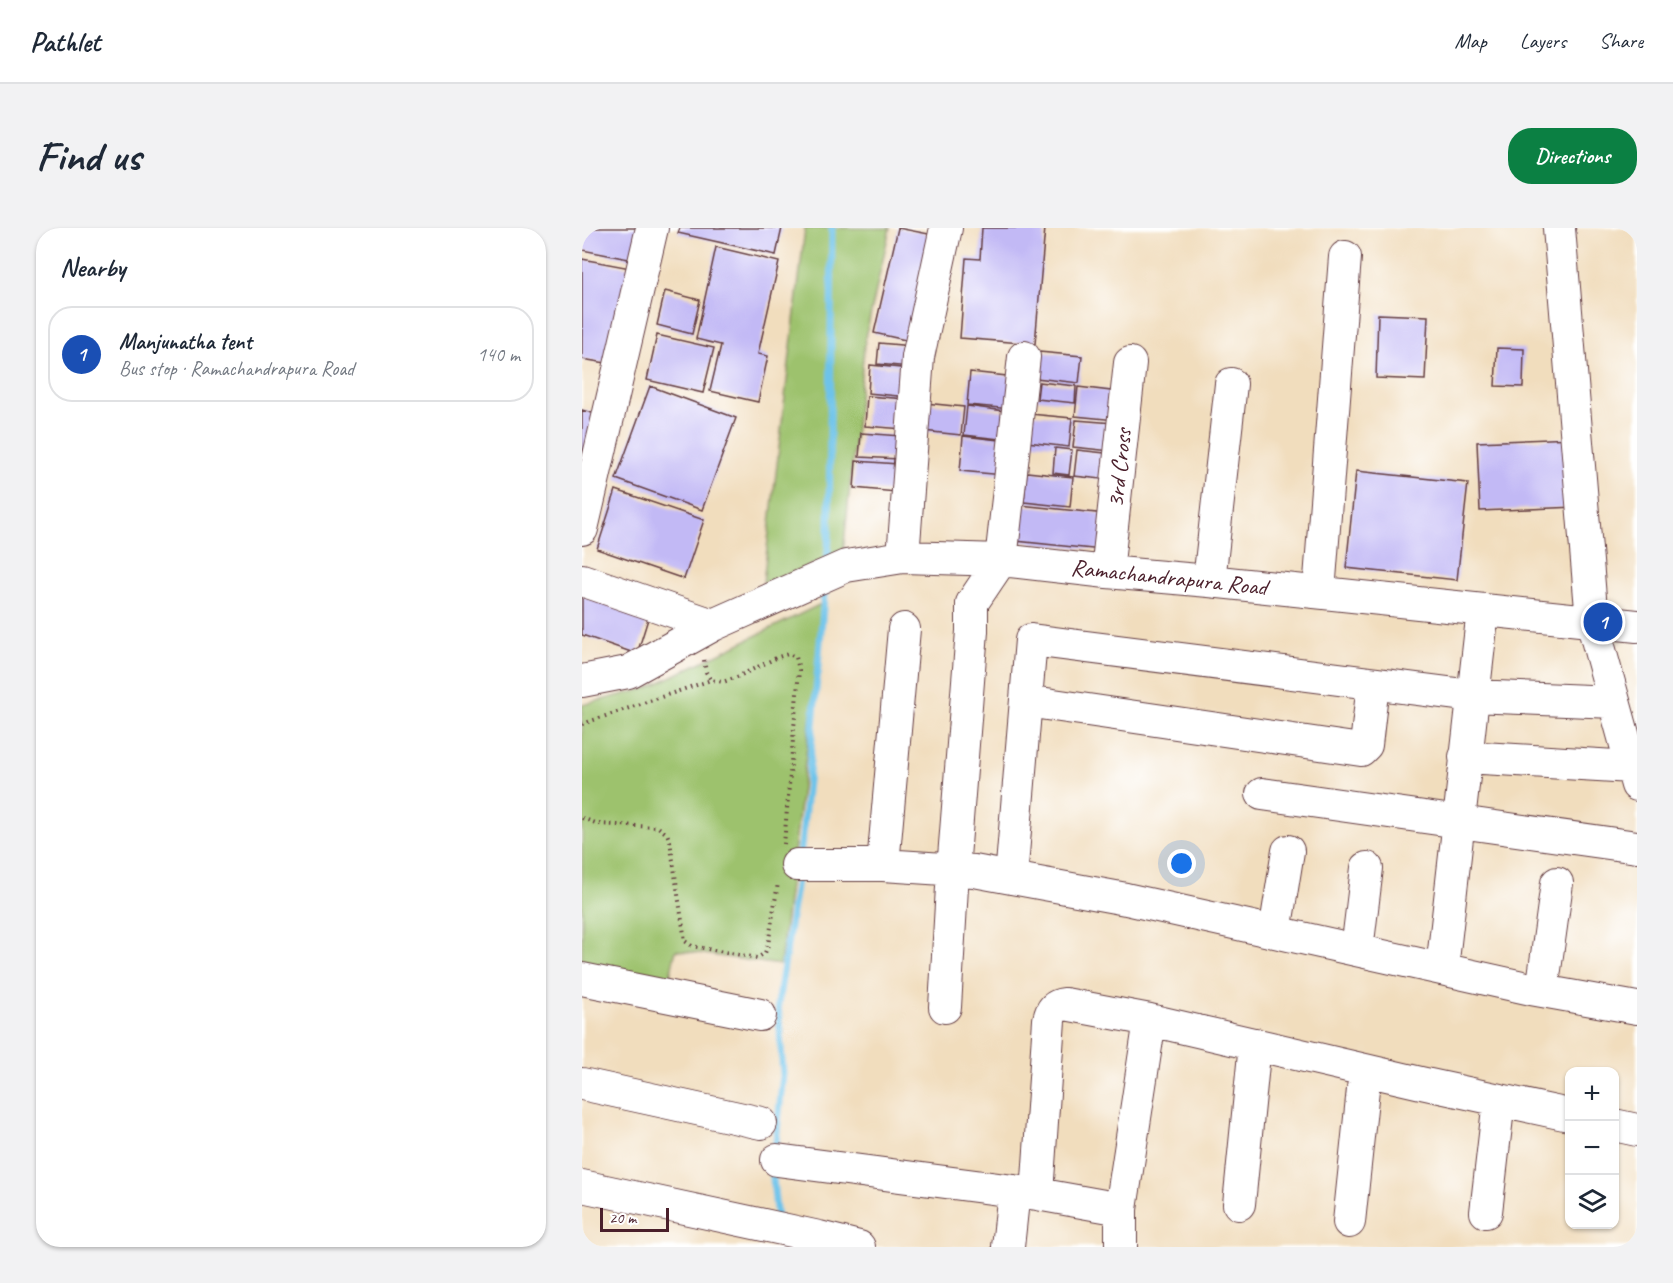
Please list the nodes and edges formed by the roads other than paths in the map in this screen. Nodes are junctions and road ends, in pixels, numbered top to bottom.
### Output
1 (652, 228) edge
2 (946, 228) edge
3 (1559, 228) edge
4 (1345, 257) dead end
5 (1024, 357) dead end
6 (1130, 363) dead end
7 (1232, 384) dead end
8 (582, 529) edge
9 (903, 557) junction
10 (1001, 560) junction
11 (1107, 572) junction
12 (582, 580) edge
13 (1209, 581) junction
14 (1319, 592) junction
15 (1483, 610) junction
16 (1592, 621) junction
17 (1637, 626) edge
18 (706, 628) junction
19 (904, 629) dead end
20 (582, 681) edge
21 (1373, 684) junction
22 (1472, 696) junction
23 (1026, 701) junction
24 (1614, 702) junction
25 (1465, 758) junction
26 (1635, 776) edge
27 (1262, 794) dead end
28 (1460, 822) junction
29 (1637, 847) edge
30 (1288, 851) dead end
31 (788, 864) road end
32 (883, 865) junction
33 (1367, 868) dead end
34 (953, 870) junction
35 (1011, 878) junction
36 (1557, 883) dead end
37 (1275, 932) junction
38 (1357, 950) junction
39 (1442, 969) junction
40 (582, 980) edge
41 (1542, 991) junction
42 (945, 1006) dead end
43 (1637, 1008) edge
44 (760, 1015) dead end
45 (1150, 1020) junction
46 (1255, 1044) junction
47 (1365, 1070) junction
48 (582, 1084) edge
49 (1499, 1100) junction
50 (1565, 1114) edge
51 (761, 1123) dead end
52 (1619, 1126) edge
53 (1637, 1130) edge
54 (777, 1160) dead end
55 (582, 1186) edge
56 (1026, 1193) junction
57 (1239, 1204) dead end
58 (1121, 1209) junction
59 (1486, 1212) dead end
60 (1349, 1222) dead end
61 (859, 1247) edge
62 (1008, 1247) edge
63 (1121, 1247) edge

1 - 8 street
2 - 9 street
3 - 16 street
4 - 14 street
5 - 10 street
6 - 11 street, 3rd Cross
7 - 13 street
9 - 10 street, Ramachandrapura Road
9 - 18 street, Ramachandrapura Road
10 - 11 street, Ramachandrapura Road
10 - 34 street
11 - 13 street, Ramachandrapura Road
12 - 18 street
13 - 14 street, Ramachandrapura Road
14 - 15 street, Ramachandrapura Road
15 - 16 street, Ramachandrapura Road
15 - 22 street
16 - 17 street, Ramachandrapura Road
16 - 24 street
18 - 20 street, Ramachandrapura Road
19 - 32 street
21 - 22 street
21 - 23 street
21 - 23 street
22 - 24 street
22 - 25 street
23 - 35 street
24 - 26 street
25 - 26 street
25 - 28 street
27 - 28 street
28 - 29 street
28 - 39 street
30 - 37 street
31 - 32 street
32 - 34 street
33 - 38 street
34 - 35 street
34 - 42 street
35 - 37 street
36 - 41 street
37 - 38 street
38 - 39 street
39 - 41 street
40 - 44 street
41 - 43 street
45 - 46 street
45 - 56 street
45 - 58 street
46 - 47 street
46 - 57 street
47 - 49 street
47 - 60 street
48 - 51 street
49 - 50 street
49 - 59 street
52 - 53 street
54 - 56 street
55 - 61 street
56 - 58 street
56 - 62 street
58 - 63 street

